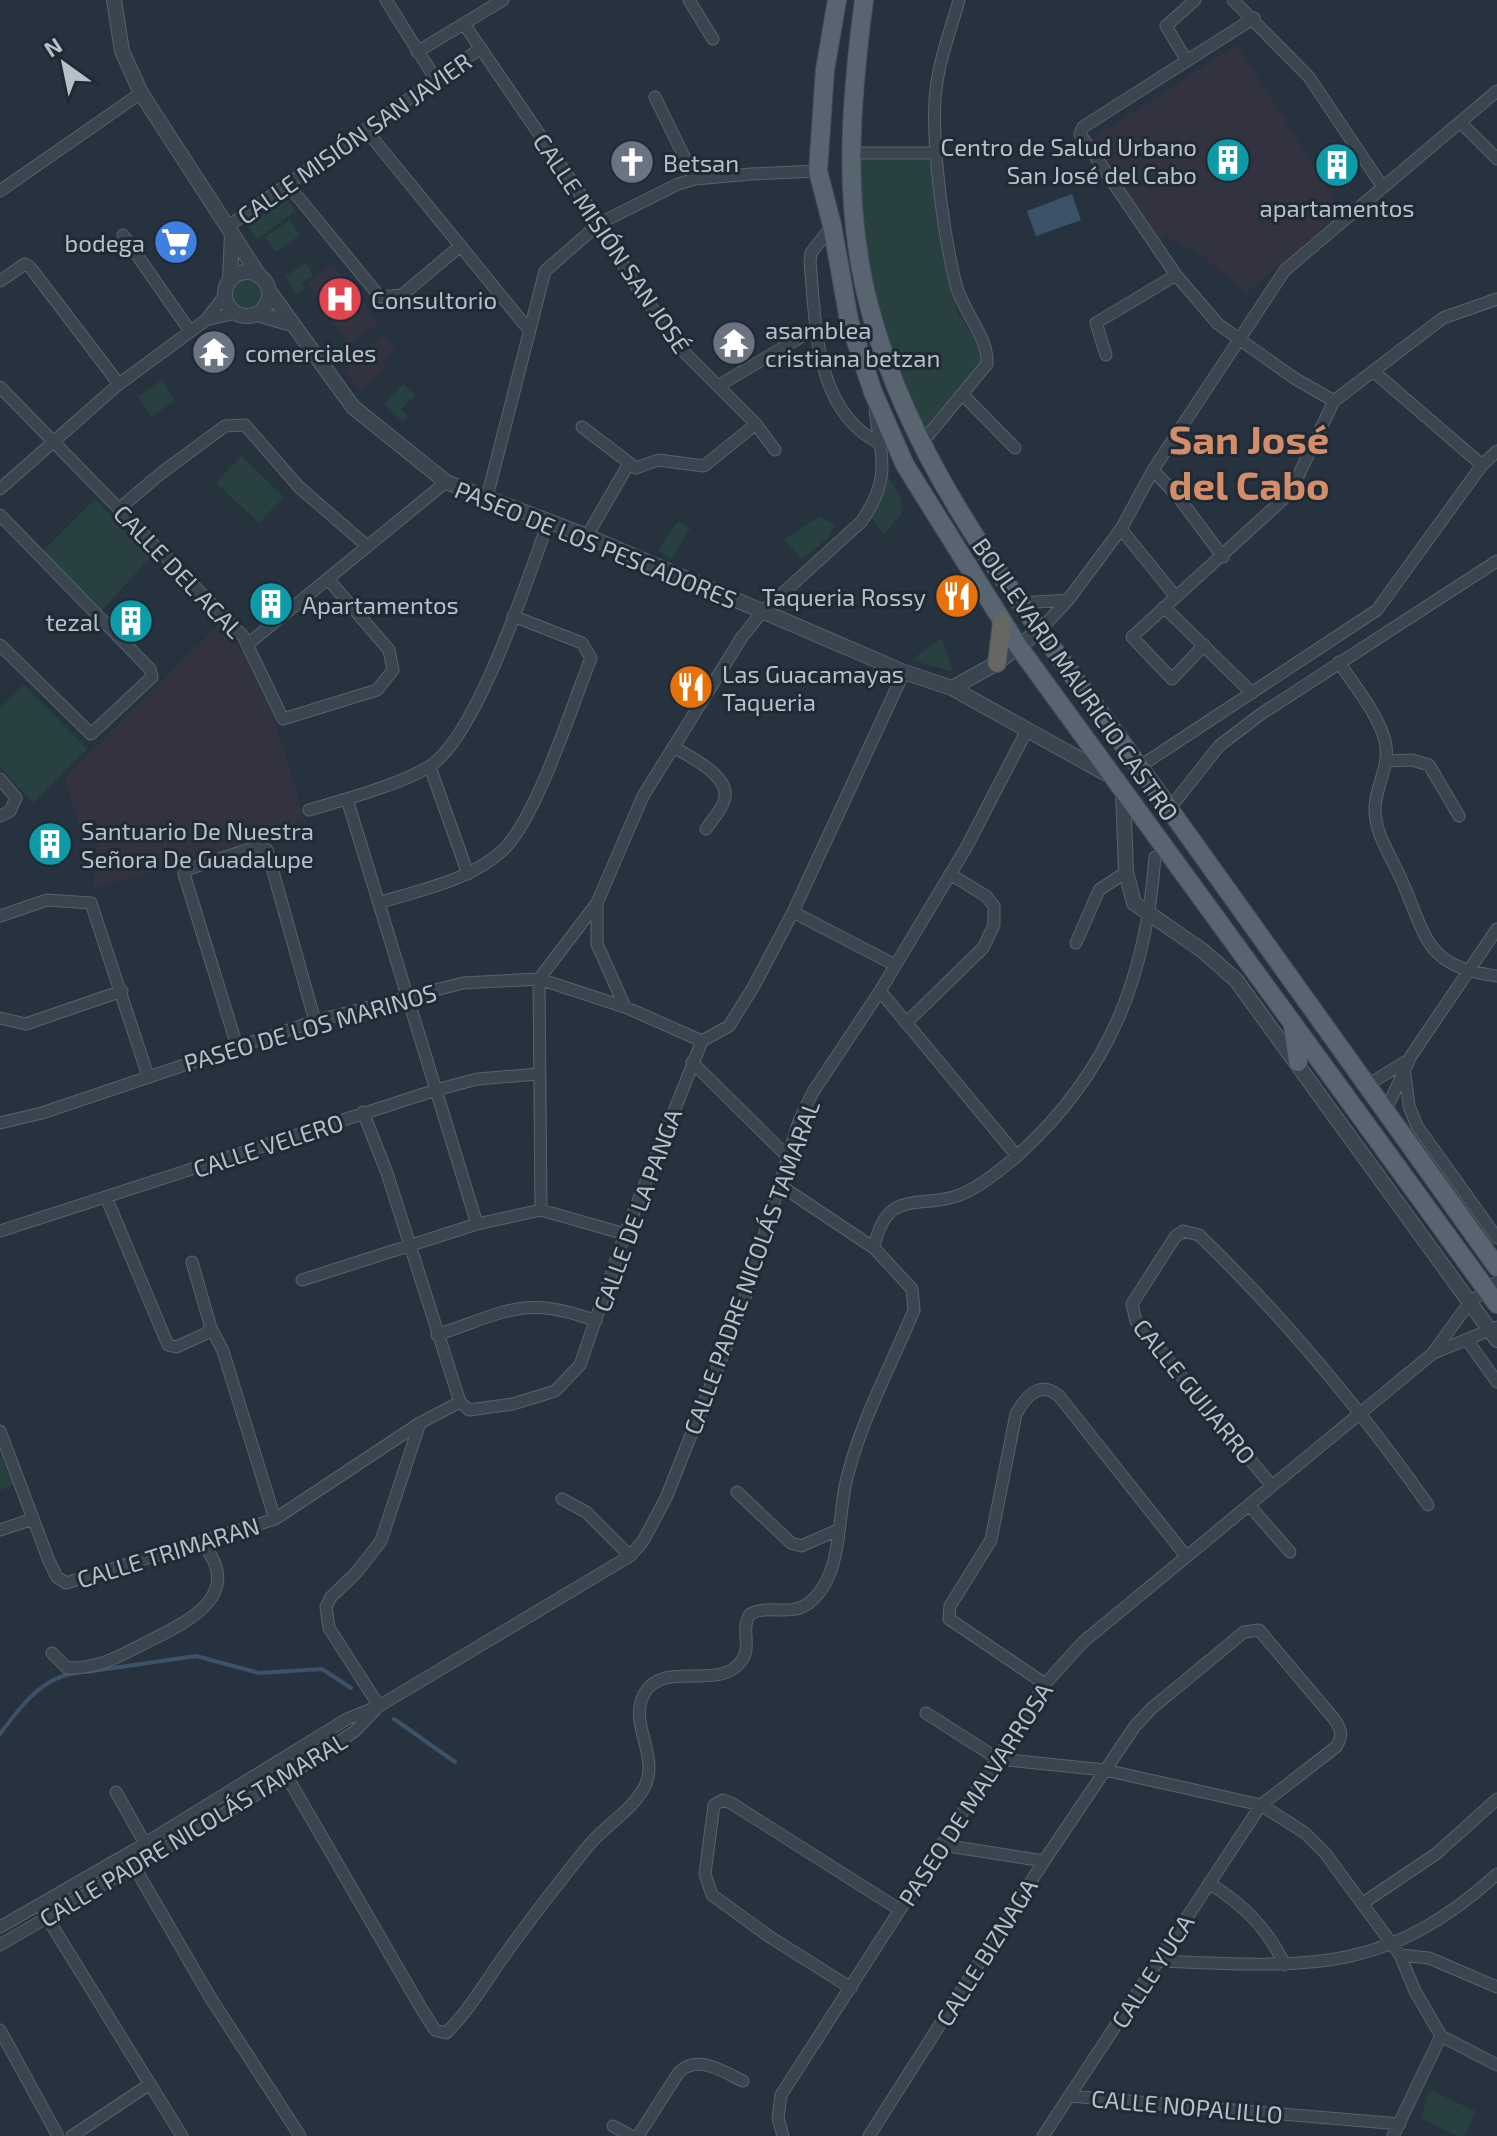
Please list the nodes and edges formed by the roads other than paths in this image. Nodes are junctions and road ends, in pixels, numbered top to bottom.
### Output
1 (114, 0) edge
2 (386, 0) edge
3 (503, 0) edge
4 (689, 0) edge
5 (837, 0) edge
6 (864, 0) edge
7 (959, 0) edge
8 (1195, 0) edge
9 (1233, 0) edge
10 (1254, 18) junction
11 (464, 24) junction
12 (713, 39) dead end
13 (481, 48) junction
14 (417, 52) junction
15 (1187, 61) junction
16 (435, 78) junction
17 (1497, 91) edge
18 (141, 93) junction
19 (655, 97) dead end
20 (1461, 123) junction
21 (366, 130) junction
22 (849, 153) junction
23 (938, 153) junction
24 (1497, 159) edge
25 (818, 171) junction
26 (695, 179) junction
27 (289, 186) junction
28 (1382, 186) junction
29 (0, 191) edge
30 (600, 223) junction
31 (832, 225) junction
32 (229, 230) junction
33 (123, 235) dead end
34 (458, 248) junction
35 (1176, 275) junction
36 (260, 277) junction
37 (230, 280) junction
38 (0, 281) edge
39 (269, 291) junction
40 (225, 295) junction
41 (1497, 299) edge
42 (236, 313) junction
43 (257, 314) junction
44 (206, 320) junction
45 (292, 324) junction
46 (816, 328) junction
47 (529, 330) junction
48 (190, 331) junction
49 (1236, 339) junction
50 (1106, 355) dead end
51 (1373, 371) junction
52 (119, 384) junction
53 (718, 386) junction
54 (0, 387) edge
55 (873, 392) junction
56 (962, 394) junction
57 (1334, 401) junction
58 (756, 424) junction
59 (582, 427) dead end
60 (52, 440) junction
61 (879, 443) junction
62 (919, 445) junction
63 (1015, 448) dead end
64 (775, 450) dead end
65 (1497, 451) edge
66 (628, 465) junction
67 (1482, 465) junction
68 (1153, 470) junction
69 (446, 482) junction
70 (0, 489) edge
71 (487, 497) junction
72 (119, 509) junction
73 (0, 515) edge
74 (549, 520) junction
75 (1121, 529) junction
76 (587, 536) junction
77 (367, 546) junction
78 (1223, 557) junction
79 (1497, 561) edge
80 (328, 579) junction
81 (1176, 597) junction
82 (1068, 600) junction
83 (1021, 603) junction
84 (1164, 607) junction
85 (1377, 610) junction
86 (762, 612) junction
87 (513, 616) junction
88 (1002, 622) junction
89 (1390, 628) junction
90 (1041, 629) junction
91 (248, 644) junction
92 (0, 645) edge
93 (1204, 645) junction
94 (1018, 646) junction
95 (1339, 662) junction
96 (997, 663) junction
97 (904, 672) junction
98 (952, 688) junction
99 (1252, 693) junction
100 (1027, 730) junction
101 (673, 747) junction
102 (1386, 761) junction
103 (430, 767) junction
104 (1139, 767) junction
105 (0, 779) edge
106 (1119, 784) junction
107 (347, 799) junction
108 (1174, 803) dead end
109 (309, 810) dead end
110 (0, 816) edge
111 (1459, 816) dead end
112 (706, 829) dead end
113 (1155, 857) dead end
114 (1126, 872) junction
115 (468, 874) junction
116 (950, 874) junction
117 (379, 903) junction
118 (597, 903) junction
119 (793, 912) junction
120 (0, 916) edge
121 (1151, 917) junction
122 (1497, 929) edge
123 (1076, 943) dead end
124 (895, 965) junction
125 (1466, 972) junction
126 (1497, 976) edge
127 (539, 979) junction
128 (122, 991) junction
129 (880, 991) junction
130 (407, 996) junction
131 (625, 1007) junction
132 (0, 1018) edge
133 (315, 1021) junction
134 (906, 1023) junction
135 (1293, 1025) junction
136 (702, 1041) junction
137 (237, 1046) junction
138 (1411, 1056) junction
139 (692, 1062) junction
140 (1298, 1062) junction
141 (1405, 1069) junction
142 (539, 1074) junction
143 (148, 1076) junction
144 (1366, 1086) junction
145 (436, 1090) junction
146 (363, 1112) junction
147 (1385, 1112) junction
148 (0, 1123) edge
149 (1017, 1156) junction
150 (788, 1157) junction
151 (781, 1186) junction
152 (106, 1197) junction
153 (1459, 1201) junction
154 (541, 1210) junction
155 (477, 1224) junction
156 (0, 1231) edge
157 (625, 1234) junction
158 (1497, 1238) edge
159 (410, 1245) junction
160 (874, 1248) junction
161 (192, 1262) dead end
162 (1497, 1267) edge
163 (302, 1280) dead end
164 (1494, 1292) edge
165 (1470, 1302) junction
166 (596, 1321) junction
167 (211, 1328) junction
168 (1495, 1332) edge
169 (437, 1335) junction
170 (1467, 1340) junction
171 (1432, 1354) junction
172 (1497, 1382) edge
173 (460, 1402) junction
174 (1362, 1412) junction
175 (420, 1423) junction
176 (0, 1431) edge
177 (1272, 1486) junction
178 (737, 1492) dead end
179 (562, 1499) dead end
180 (1249, 1505) junction
181 (1428, 1505) dead end
182 (33, 1519) junction
183 (275, 1519) junction
184 (0, 1530) edge
185 (838, 1530) junction
186 (202, 1543) junction
187 (1290, 1552) dead end
188 (630, 1556) junction
189 (1186, 1556) junction
190 (52, 1653) dead end
191 (1045, 1684) junction
192 (379, 1706) junction
193 (926, 1713) dead end
194 (998, 1759) junction
195 (278, 1761) junction
196 (1105, 1770) junction
197 (288, 1776) junction
198 (116, 1792) dead end
199 (1497, 1799) edge
200 (1261, 1805) junction
201 (145, 1843) junction
202 (942, 1845) junction
203 (127, 1854) junction
204 (152, 1855) junction
205 (1044, 1861) junction
206 (134, 1865) junction
207 (1497, 1874) edge
208 (1209, 1883) junction
209 (1363, 1903) junction
210 (39, 1904) junction
211 (900, 1910) junction
212 (47, 1917) junction
213 (0, 1927) edge
214 (0, 1945) edge
215 (1391, 1946) junction
216 (1400, 1955) junction
217 (1158, 1961) junction
218 (1285, 1965) junction
219 (1497, 1987) edge
220 (851, 1988) junction
221 (0, 2030) edge
222 (1441, 2036) junction
223 (1497, 2065) edge
224 (743, 2081) dead end
225 (150, 2084) junction
226 (1069, 2096) junction
227 (1400, 2124) junction
228 (613, 2126) dead end
229 (58, 2136) edge
230 (72, 2136) edge
231 (182, 2136) edge
232 (300, 2136) edge
233 (631, 2136) edge
234 (638, 2136) edge
235 (783, 2136) edge
236 (869, 2136) edge
237 (1043, 2136) edge
238 (1393, 2136) edge

1 - 18 street
2 - 14 street
3 - 11 street, CALLE MISIÓN SAN JAVIER
4 - 12 street
5 - 25 main road, BOULEVARD MAURICIO CASTRO
6 - 22 main road, BOULEVARD MAURICIO CASTRO
7 - 23 street
8 - 15 street
9 - 10 street
10 - 15 street
10 - 28 street
11 - 13 street, CALLE MISIÓN SAN JOSÉ
11 - 14 street, CALLE MISIÓN SAN JAVIER
13 - 16 street, CALLE MISIÓN SAN JAVIER
13 - 30 street, CALLE MISIÓN SAN JOSÉ
14 - 16 street
15 - 35 street
16 - 21 street, CALLE MISIÓN SAN JAVIER
17 - 20 street
18 - 29 street
18 - 32 street
19 - 26 street
20 - 24 street
20 - 28 street
21 - 27 street, CALLE MISIÓN SAN JAVIER
21 - 34 street
22 - 23 street
22 - 62 main road, BOULEVARD MAURICIO CASTRO
23 - 56 street
25 - 26 street
25 - 31 main road, BOULEVARD MAURICIO CASTRO
26 - 30 street
27 - 32 street, CALLE MISIÓN SAN JAVIER
27 - 34 street
28 - 49 street
30 - 47 street
30 - 53 street, CALLE MISIÓN SAN JOSÉ
31 - 46 street
31 - 55 main road, BOULEVARD MAURICIO CASTRO
32 - 36 street
32 - 37 street
33 - 48 street
34 - 47 street
35 - 49 street
35 - 50 street
36 - 37 street
36 - 39 street
37 - 40 street
38 - 52 street
39 - 43 street
39 - 45 street, PASEO DE LOS PESCADORES
40 - 42 street
40 - 44 street
41 - 51 street
42 - 43 street
42 - 44 street
43 - 45 street
44 - 48 street
45 - 69 street, PASEO DE LOS PESCADORES
46 - 53 street
46 - 61 street
47 - 71 street
48 - 52 street
49 - 57 street
49 - 68 street
51 - 57 street
51 - 67 street
52 - 60 street
53 - 58 street, CALLE MISIÓN SAN JOSÉ
54 - 60 street, CALLE DEL ACAL
55 - 61 street
55 - 88 main road, BOULEVARD MAURICIO CASTRO
56 - 62 street
56 - 63 street
57 - 78 street
58 - 64 street, CALLE MISIÓN SAN JOSÉ
58 - 66 street
59 - 66 street
60 - 70 street
60 - 72 street, CALLE DEL ACAL
61 - 86 street
62 - 83 main road, BOULEVARD MAURICIO CASTRO
65 - 67 street
66 - 76 street
67 - 85 street
68 - 75 street
68 - 78 street
69 - 71 street, PASEO DE LOS PESCADORES
69 - 77 street
71 - 74 street, PASEO DE LOS PESCADORES
72 - 77 street
72 - 91 street, CALLE DEL ACAL
73 - 92 street
74 - 76 street, PASEO DE LOS PESCADORES
74 - 87 street
75 - 81 street
75 - 82 street
76 - 86 street, PASEO DE LOS PESCADORES
77 - 80 street
78 - 81 street
79 - 89 street
80 - 91 street
80 - 91 street, CALLE DEL ACAL
81 - 84 street
82 - 83 street
82 - 90 street
83 - 90 main road, BOULEVARD MAURICIO CASTRO
84 - 93 street
84 - 93 street
85 - 89 street
85 - 99 street
86 - 97 street, PASEO DE LOS PESCADORES
86 - 101 street
87 - 103 street
87 - 115 street
88 - 94 main road, BOULEVARD MAURICIO CASTRO
88 - 96 highway
89 - 95 street
90 - 94 street
90 - 104 main road, BOULEVARD MAURICIO CASTRO
93 - 99 street
94 - 96 street
94 - 106 main road, BOULEVARD MAURICIO CASTRO
95 - 102 street
95 - 108 street
96 - 98 street
97 - 98 street, PASEO DE LOS PESCADORES
97 - 119 street, CALLE DE LA PANGA
98 - 100 street, PASEO DE LOS PESCADORES
99 - 104 street
100 - 106 street, PASEO DE LOS PESCADORES
100 - 116 street, CALLE PADRE NICOLÁS TAMARAL
101 - 112 street
101 - 118 street
102 - 111 street
102 - 125 street
103 - 107 street
103 - 115 street
104 - 144 main road, BOULEVARD MAURICIO CASTRO
105 - 110 street
106 - 114 street
106 - 135 main road, BOULEVARD MAURICIO CASTRO
107 - 109 street
107 - 117 street
113 - 121 street
114 - 121 street
114 - 123 street
115 - 117 street
116 - 124 street, CALLE PADRE NICOLÁS TAMARAL
116 - 134 street
117 - 130 street
118 - 127 street
118 - 131 street
119 - 124 street
119 - 136 street, CALLE DE LA PANGA
120 - 128 street
121 - 140 street
121 - 149 street
122 - 125 street
124 - 129 street, CALLE PADRE NICOLÁS TAMARAL
125 - 126 street
125 - 138 street
127 - 130 street, PASEO DE LOS MARINOS
127 - 131 street, PASEO DE LOS MARINOS
127 - 142 street
128 - 132 street
128 - 143 street
129 - 134 street
129 - 150 street, CALLE PADRE NICOLÁS TAMARAL
130 - 133 street, PASEO DE LOS MARINOS
130 - 145 street
131 - 136 street, PASEO DE LOS MARINOS
133 - 137 street, PASEO DE LOS MARINOS
133 - 137 street
134 - 149 street
135 - 140 main road
135 - 164 main road, BOULEVARD MAURICIO CASTRO
136 - 139 street, CALLE DE LA PANGA
137 - 143 street, PASEO DE LOS MARINOS
138 - 141 street
138 - 144 street
139 - 150 street
139 - 157 street, CALLE DE LA PANGA
140 - 165 street
141 - 147 street
141 - 153 street
142 - 145 street, CALLE VELERO
142 - 154 street
143 - 148 street, PASEO DE LOS MARINOS
144 - 147 main road, BOULEVARD MAURICIO CASTRO
145 - 146 street, CALLE VELERO
145 - 155 street
146 - 152 street, CALLE VELERO
146 - 159 street
147 - 153 main road, BOULEVARD MAURICIO CASTRO
149 - 160 street
150 - 151 street, CALLE PADRE NICOLÁS TAMARAL
151 - 160 street
151 - 188 street, CALLE PADRE NICOLÁS TAMARAL
152 - 156 street, CALLE VELERO
152 - 167 street
153 - 158 street
153 - 162 main road, BOULEVARD MAURICIO CASTRO
154 - 155 street
154 - 157 street
155 - 159 street
157 - 166 street, CALLE DE LA PANGA
159 - 163 street
159 - 169 street
160 - 185 street
161 - 167 street
164 - 165 street, PASEO DE MALVARROSA
165 - 168 street
165 - 171 street, PASEO DE MALVARROSA
166 - 169 street
166 - 173 street, CALLE DE LA PANGA
167 - 183 street
168 - 170 street, PASEO DE MALVARROSA
169 - 173 street
170 - 171 street, PASEO DE MALVARROSA
170 - 172 street
171 - 174 street, PASEO DE MALVARROSA
173 - 175 street, CALLE TRIMARAN
174 - 177 street, PASEO DE MALVARROSA
174 - 177 street, CALLE GUIJARRO
174 - 181 street
175 - 183 street, CALLE TRIMARAN
175 - 192 street
176 - 182 street
177 - 180 street, PASEO DE MALVARROSA
178 - 185 street
179 - 188 street
180 - 187 street
180 - 189 street, PASEO DE MALVARROSA
182 - 184 street
182 - 186 street, CALLE TRIMARAN
183 - 186 street, CALLE TRIMARAN
185 - 197 street
186 - 190 street
188 - 192 street, CALLE PADRE NICOLÁS TAMARAL
189 - 191 street, PASEO DE MALVARROSA
189 - 191 street
191 - 194 street, PASEO DE MALVARROSA
192 - 195 street, CALLE PADRE NICOLÁS TAMARAL
192 - 197 street, CALLE PADRE NICOLÁS TAMARAL
193 - 194 street
194 - 196 street
194 - 202 street, PASEO DE MALVARROSA
195 - 197 street
195 - 201 street, CALLE PADRE NICOLÁS TAMARAL
196 - 200 street
196 - 200 street, CALLE BIZNAGA
196 - 205 street, CALLE BIZNAGA
197 - 204 street, CALLE PADRE NICOLÁS TAMARAL
198 - 201 street
199 - 209 street
200 - 208 street, CALLE YUCA
200 - 209 street
201 - 203 street, CALLE PADRE NICOLÁS TAMARAL
201 - 204 street
202 - 205 street
202 - 211 street, PASEO DE MALVARROSA
203 - 206 street
203 - 210 street, CALLE PADRE NICOLÁS TAMARAL
204 - 206 street, CALLE PADRE NICOLÁS TAMARAL
205 - 236 street, CALLE BIZNAGA
206 - 212 street, CALLE PADRE NICOLÁS TAMARAL
206 - 232 street
207 - 215 street
208 - 217 street, CALLE YUCA
208 - 218 street
209 - 215 street
210 - 212 street
210 - 213 street, CALLE PADRE NICOLÁS TAMARAL
211 - 220 street, PASEO DE MALVARROSA
211 - 220 street
212 - 214 street, CALLE PADRE NICOLÁS TAMARAL
212 - 225 street
215 - 216 street
215 - 218 street
216 - 219 street
216 - 222 street
217 - 218 street
217 - 226 street, CALLE YUCA
220 - 235 street, PASEO DE MALVARROSA
221 - 229 street
222 - 223 street
222 - 227 street
224 - 234 street
225 - 230 street
225 - 231 street
226 - 227 street, CALLE NOPALILLO
226 - 237 street, CALLE YUCA
227 - 238 street
228 - 233 street

